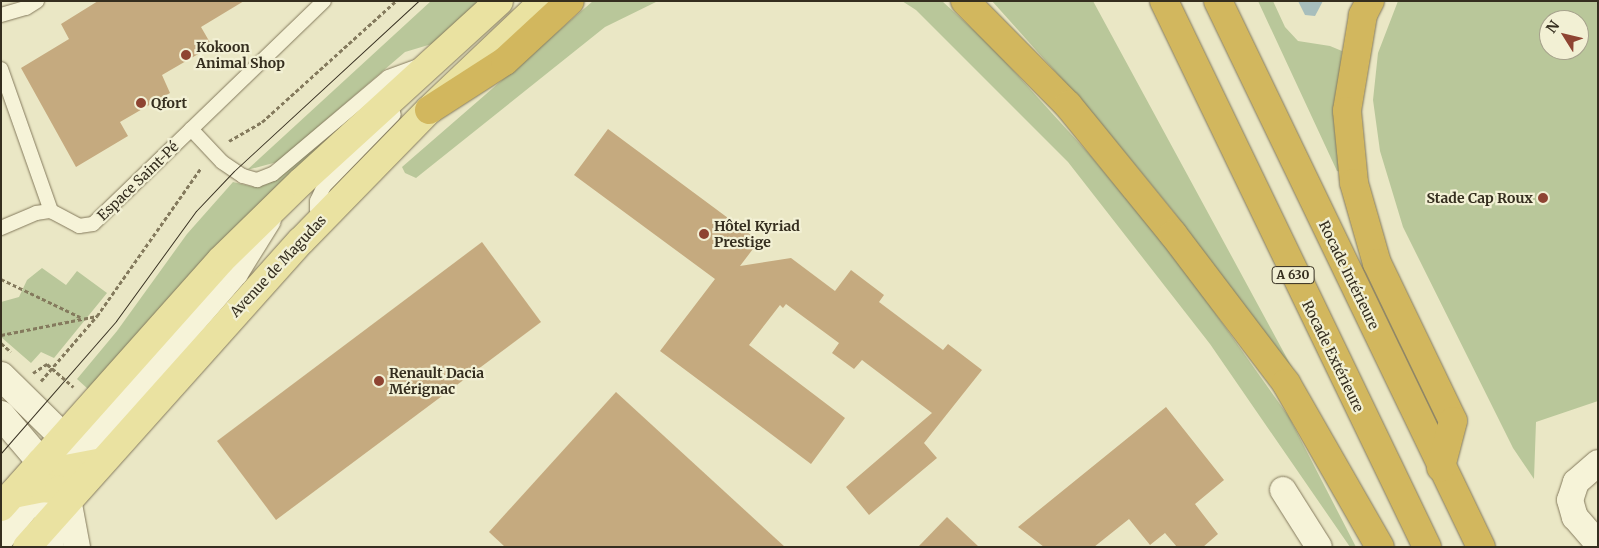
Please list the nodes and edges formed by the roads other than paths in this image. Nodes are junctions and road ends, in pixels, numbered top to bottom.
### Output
1 (37, 1) edge
2 (324, 1) edge
3 (499, 1) edge
4 (544, 1) edge
5 (570, 1) edge
6 (965, 1) edge
7 (1164, 1) edge
8 (1218, 1) edge
9 (1370, 1) edge
10 (1, 15) edge
11 (432, 63) junction
12 (1, 69) edge
13 (429, 110) junction
14 (192, 129) junction
15 (278, 204) junction
16 (51, 211) junction
17 (323, 218) junction
18 (1, 228) edge
19 (1, 376) edge
20 (1, 416) edge
21 (64, 437) junction
22 (1598, 463) edge
23 (1441, 468) junction
24 (56, 480) junction
25 (1284, 490) dead end
26 (7, 501) edge
27 (49, 535) edge
28 (1, 537) edge
29 (1598, 544) edge
30 (27, 547) edge
31 (77, 547) edge
32 (1319, 547) edge
33 (1380, 547) edge
34 (1427, 547) edge
35 (1481, 547) edge

1 - 10 lane
2 - 14 lane, Espace Saint-Pé
3 - 11 main road
4 - 13 main road, Avenue de Magudas
5 - 13 highway
6 - 33 highway
7 - 34 highway, Rocade Extérieure / A 630
8 - 23 highway, Rocade Intérieure
9 - 23 highway
11 - 14 lane
11 - 15 main road
11 - 17 lane
12 - 16 lane
13 - 17 main road, Avenue de Magudas
14 - 16 lane, Espace Saint-Pé
15 - 21 main road
15 - 24 street
16 - 18 lane
17 - 24 main road, Avenue de Magudas
19 - 21 main road
20 - 24 main road
21 - 24 main road
22 - 29 street
23 - 35 highway, Rocade Intérieure
24 - 26 main road
24 - 27 main road
24 - 28 main road
24 - 31 street
25 - 32 street
27 - 30 main road

